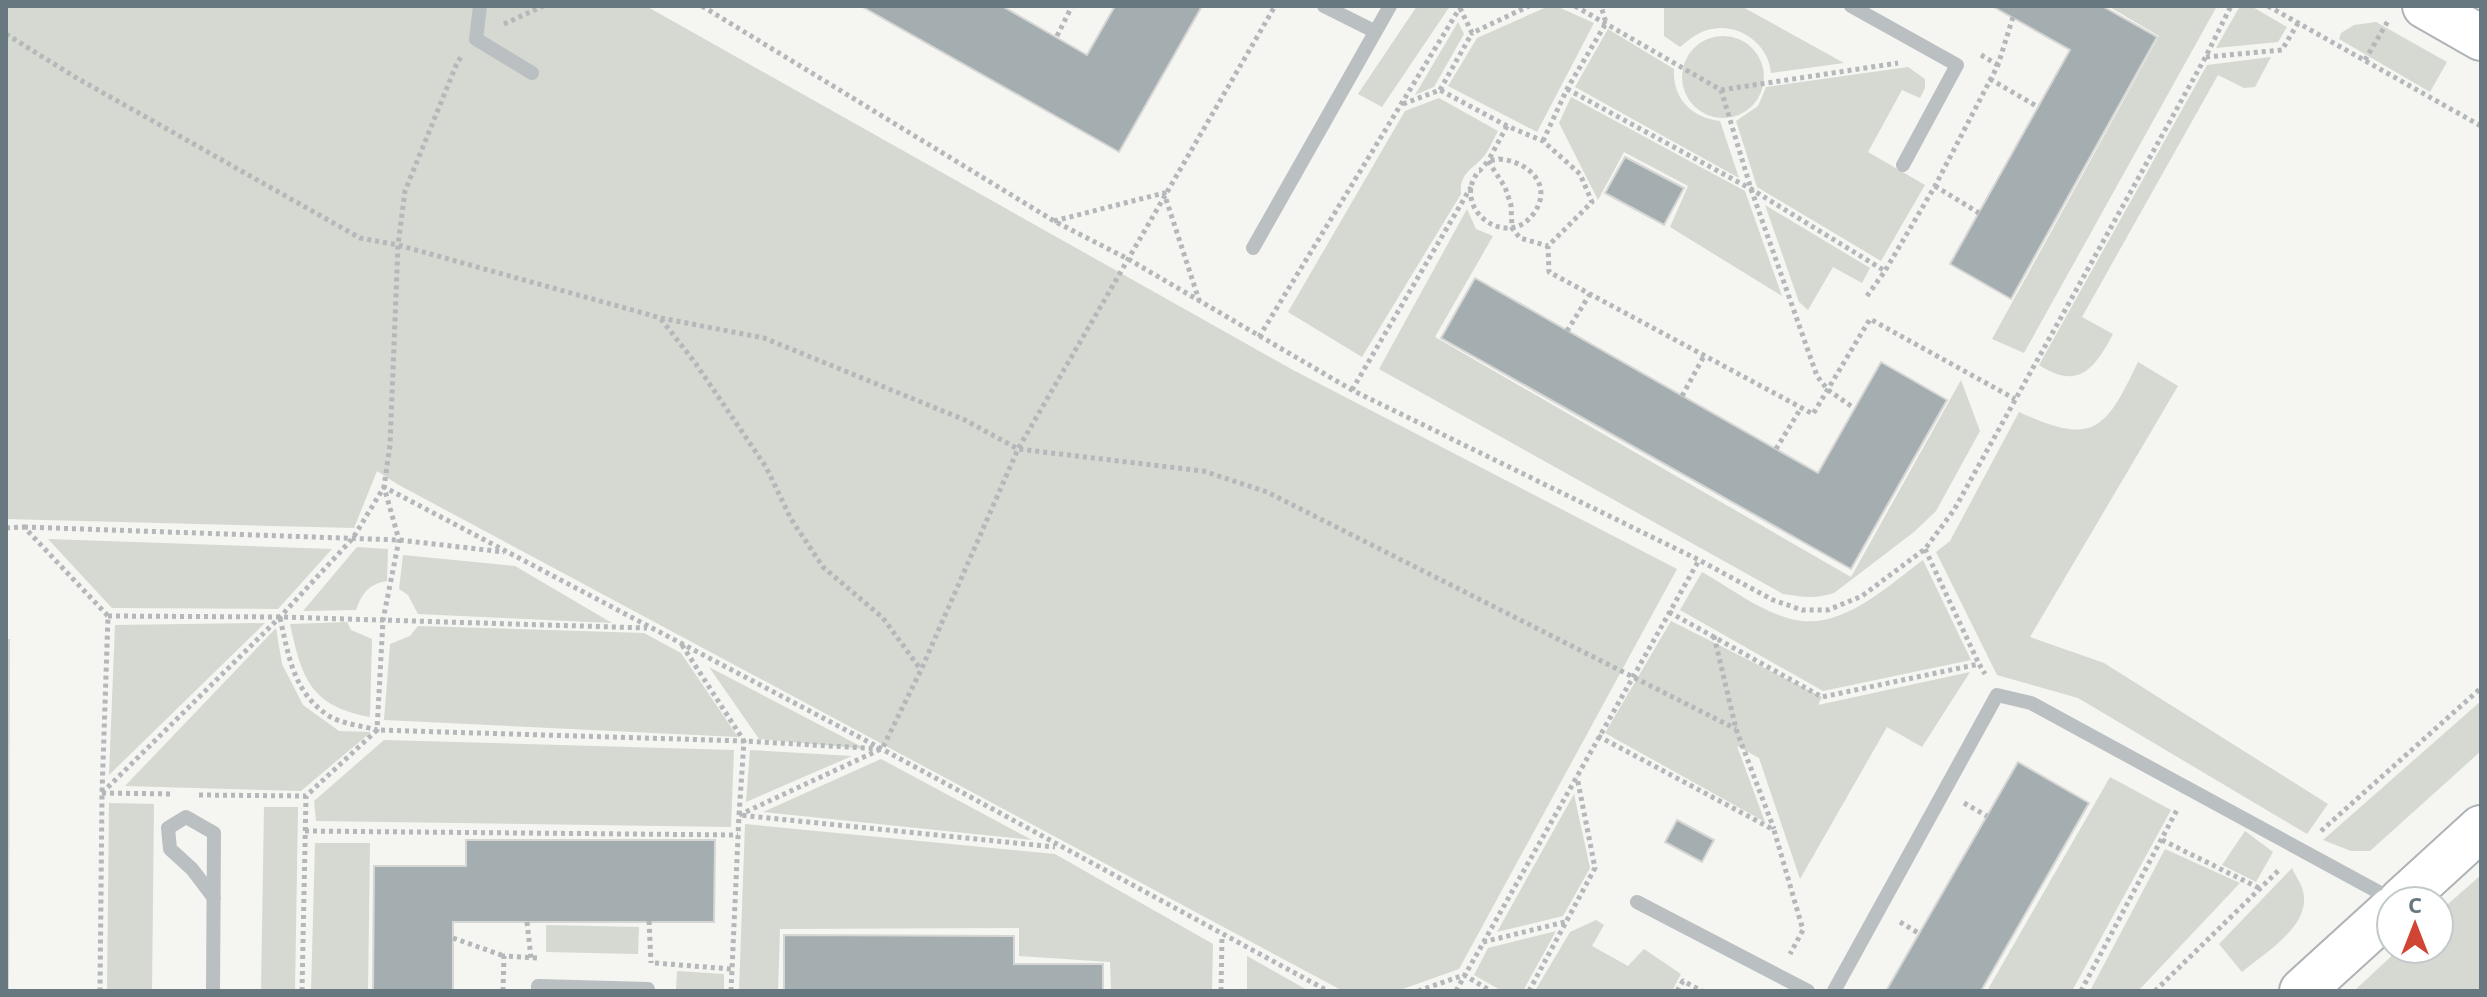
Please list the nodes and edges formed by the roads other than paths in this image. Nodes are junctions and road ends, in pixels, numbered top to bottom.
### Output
1 (480, 6) edge
2 (1324, 6) edge
3 (1390, 6) edge
4 (1851, 6) edge
5 (2407, 13) edge
6 (1374, 31) junction
7 (2481, 38) edge
8 (532, 73) dead end
9 (1903, 165) dead end
10 (1253, 248) dead end
11 (2481, 828) edge
12 (2416, 885) edge
13 (2375, 889) edge
14 (214, 898) junction
15 (1637, 902) dead end
16 (2375, 925) edge
17 (648, 989) edge
18 (213, 991) edge
19 (538, 991) edge
20 (1808, 991) edge
21 (1834, 991) edge
22 (2302, 991) edge

1 - 8 lane
2 - 6 lane
3 - 6 lane
4 - 9 lane
5 - 7 main road
6 - 10 lane
11 - 12 main road
13 - 21 lane
14 - 14 lane
14 - 18 lane
15 - 20 lane
16 - 22 main road
17 - 19 lane

